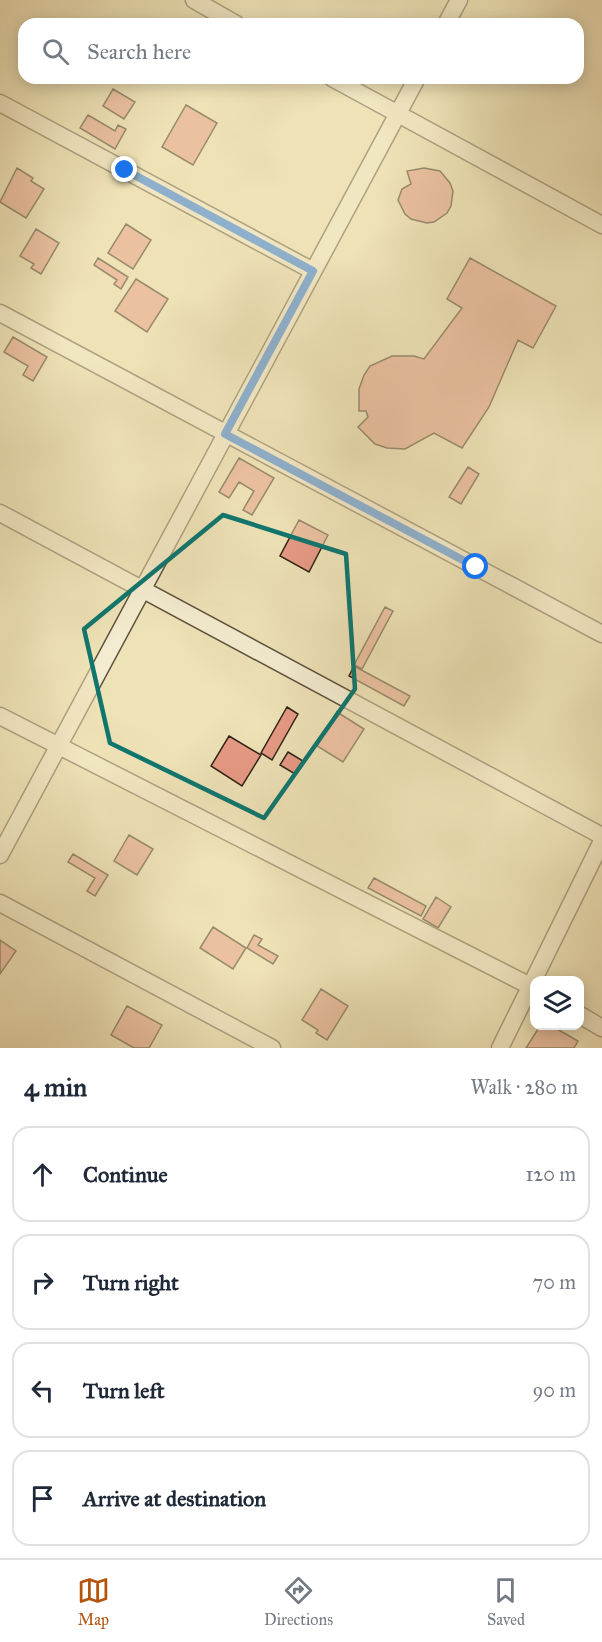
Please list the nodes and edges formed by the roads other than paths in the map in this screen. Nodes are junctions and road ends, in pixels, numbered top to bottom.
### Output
1 (194, 0) edge
2 (459, 0) edge
3 (226, 18) edge
4 (449, 18) edge
5 (343, 84) edge
6 (414, 84) edge
7 (0, 103) edge
8 (397, 115) junction
9 (602, 225) edge
10 (313, 271) junction
11 (0, 313) edge
12 (225, 434) junction
13 (0, 513) edge
14 (141, 589) junction
15 (602, 634) edge
16 (0, 716) edge
17 (57, 746) junction
18 (602, 836) edge
19 (602, 841) edge
20 (0, 855) edge
21 (0, 903) edge
22 (537, 976) edge
23 (530, 985) edge
24 (530, 990) edge
25 (584, 1018) edge
26 (602, 1028) edge
27 (272, 1048) edge
28 (500, 1048) edge

1 - 3 street
2 - 4 street
5 - 8 street
6 - 8 street
7 - 10 street
8 - 9 street
8 - 10 street
10 - 12 street
11 - 12 street
12 - 14 street
12 - 15 street
13 - 14 street
14 - 17 street
14 - 18 street
16 - 17 street
17 - 20 street
17 - 23 street
19 - 22 street
21 - 27 street
24 - 28 street
25 - 26 street

